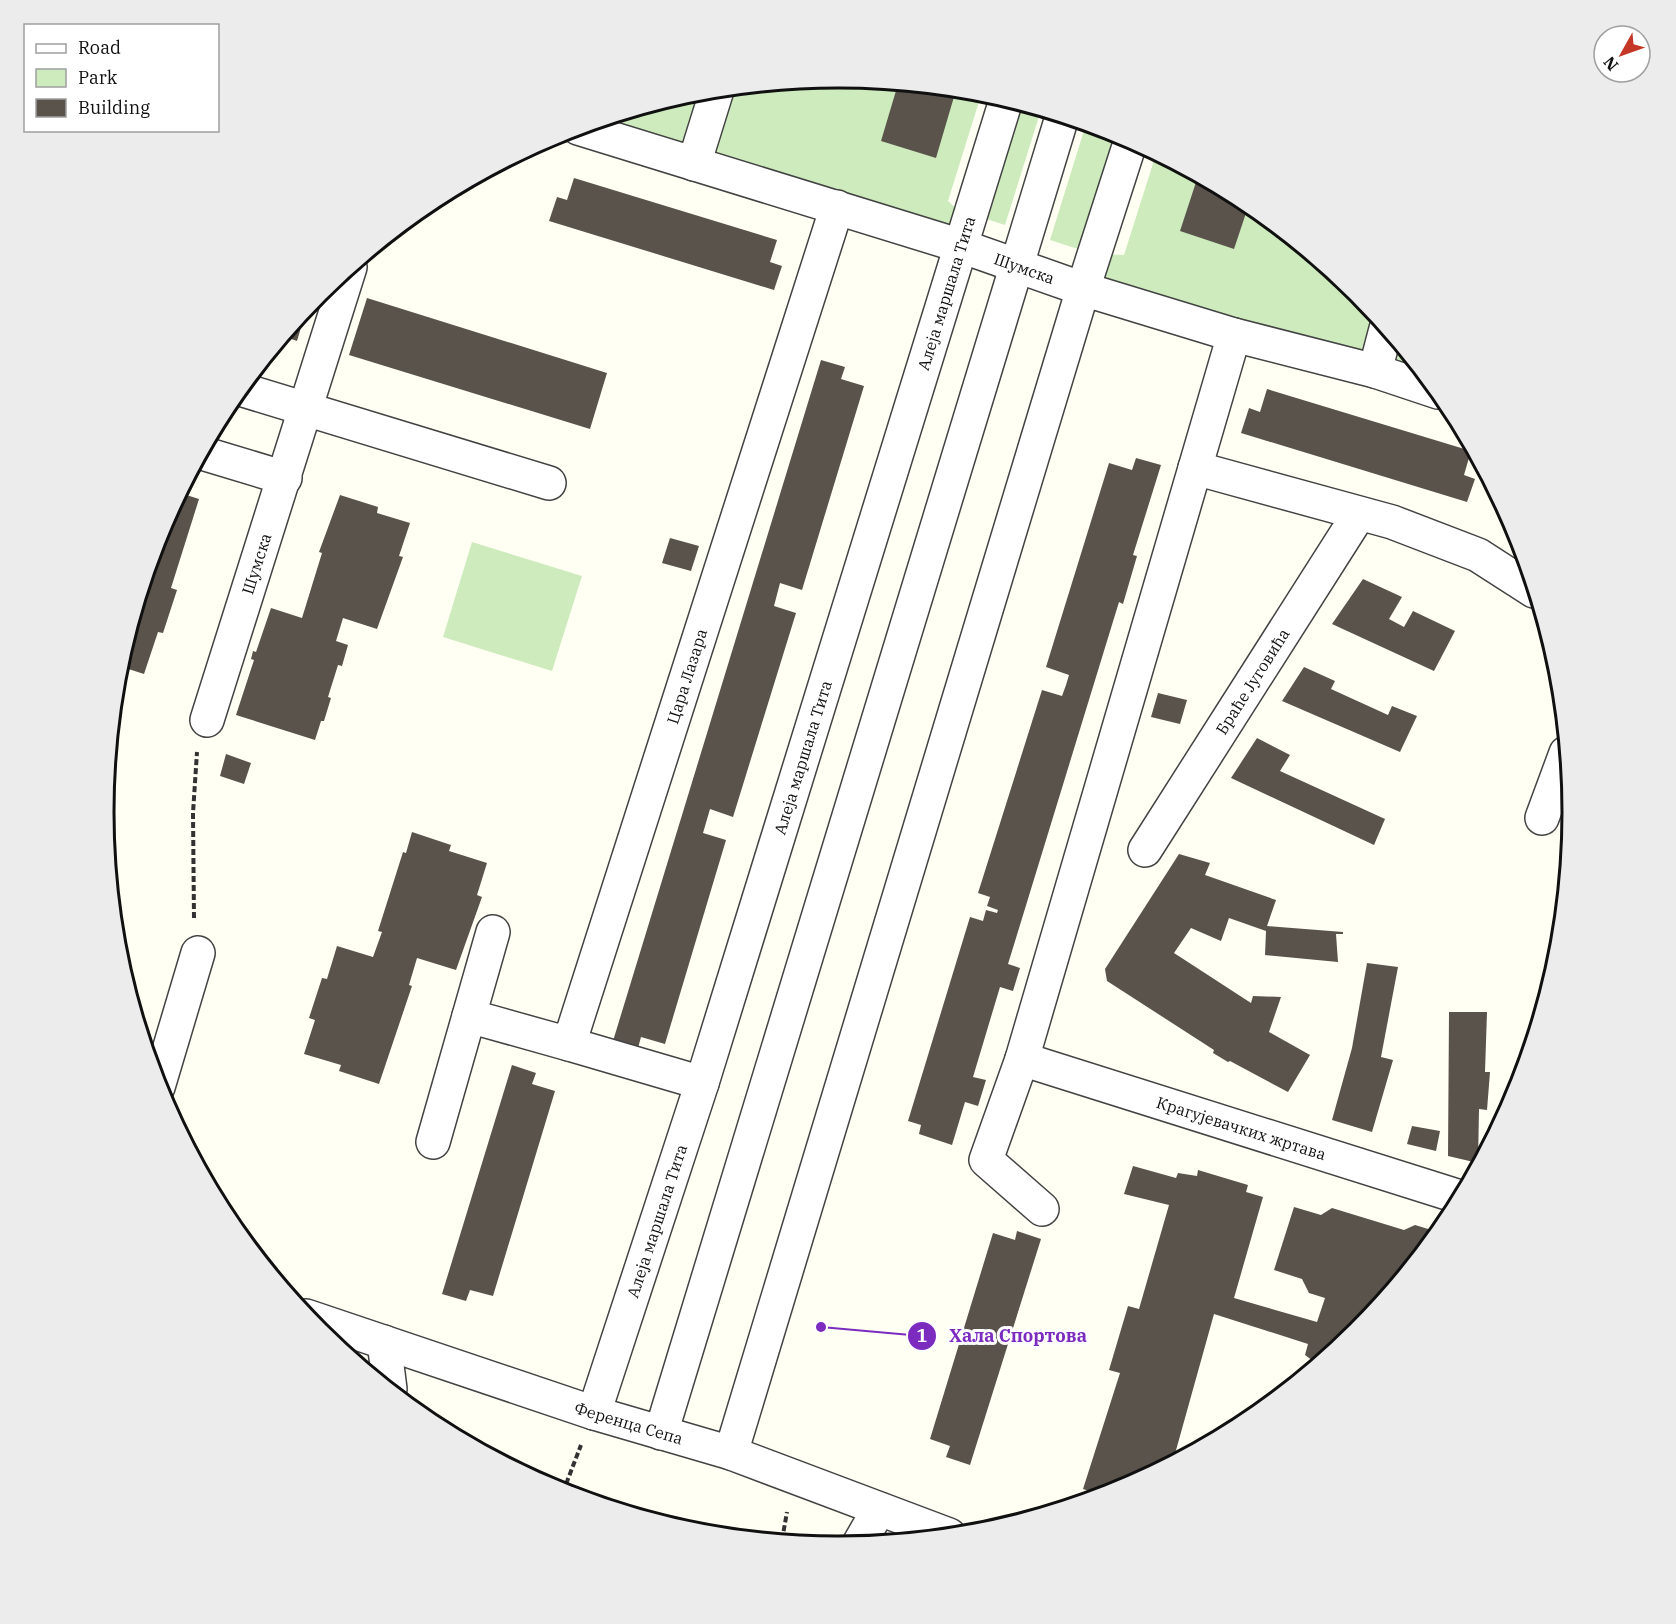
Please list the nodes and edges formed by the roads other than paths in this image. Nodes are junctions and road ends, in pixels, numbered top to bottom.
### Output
1 (714, 99) edge
2 (1004, 108) edge
3 (1060, 124) edge
4 (592, 132) edge
5 (1128, 150) edge
6 (694, 164) junction
7 (837, 207) junction
8 (961, 246) junction
9 (1016, 267) junction
10 (345, 283) edge
11 (1083, 289) junction
12 (1234, 335) junction
13 (1384, 337) edge
14 (1375, 371) junction
15 (1423, 387) edge
16 (249, 392) edge
17 (305, 409) junction
18 (208, 455) edge
19 (1195, 468) junction
20 (285, 478) junction
21 (549, 483) dead end
22 (1359, 514) junction
23 (1525, 585) edge
24 (207, 720) road end
25 (1560, 769) edge
26 (1542, 818) dead end
27 (1144, 850) dead end
28 (493, 932) dead end
29 (198, 953) road end
30 (469, 1016) junction
31 (569, 1044) junction
32 (1022, 1059) junction
33 (163, 1071) edge
34 (702, 1083) junction
35 (433, 1142) dead end
36 (1452, 1195) edge
37 (1042, 1209) dead end
38 (330, 1328) edge
39 (364, 1344) edge
40 (380, 1371) edge
41 (594, 1413) junction
42 (662, 1433) junction
43 (731, 1453) junction
44 (879, 1509) junction
45 (933, 1529) edge
46 (864, 1535) edge

1 - 6 street
2 - 8 street, Алеја маршала Тита
3 - 9 street
4 - 6 street, Шумска
5 - 11 street
6 - 7 street, Шумска
7 - 8 street, Шумска
7 - 31 street, Цара Лазара
8 - 9 street, Шумска
8 - 34 street, Алеја маршала Тита
9 - 11 street, Шумска
9 - 42 street
10 - 17 street, Шумска
11 - 12 street, Шумска
11 - 43 street
12 - 14 street, Шумска
12 - 19 street
13 - 14 street
14 - 15 street, Шумска
16 - 17 street
17 - 20 street, Шумска
17 - 21 street
18 - 20 street
19 - 22 street
19 - 32 street
20 - 24 street, Шумска
22 - 23 street
22 - 27 street, Браће Југовића
25 - 26 street
28 - 30 street
29 - 33 street
30 - 31 street
30 - 35 street
31 - 34 street
32 - 36 street, Крагујевачких жртава
32 - 37 street
34 - 41 street, Алеја маршала Тита
38 - 39 street, Ференца Сепа
39 - 40 street
39 - 41 street, Ференца Сепа
41 - 42 street, Ференца Сепа
42 - 43 street, Ференца Сепа
43 - 44 street, Ференца Сепа
44 - 45 street, Ференца Сепа
44 - 46 street

